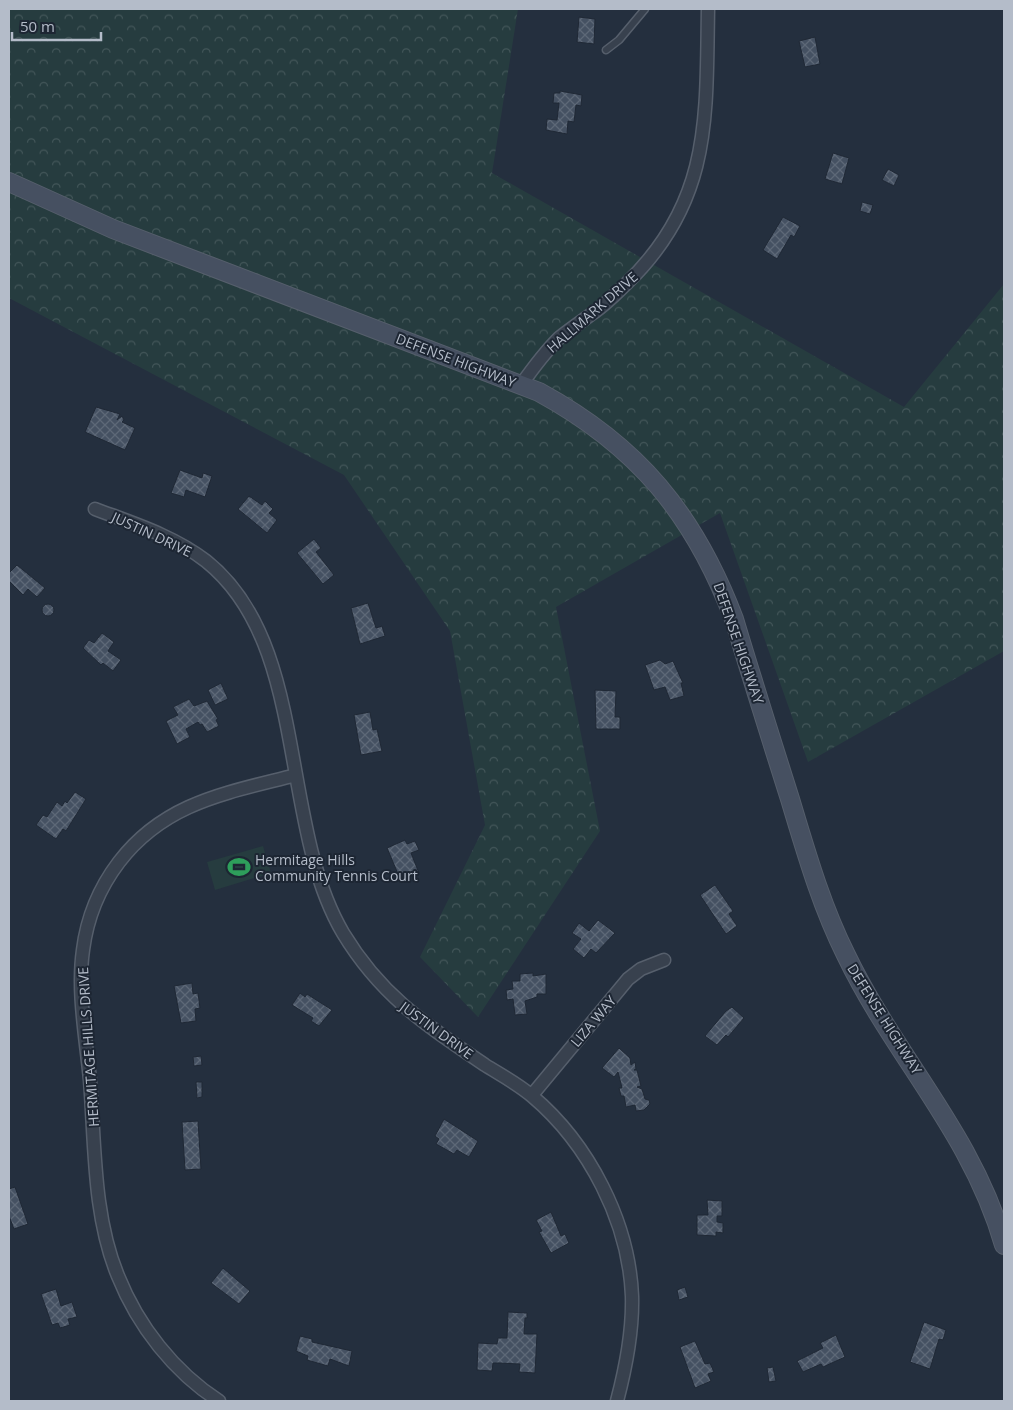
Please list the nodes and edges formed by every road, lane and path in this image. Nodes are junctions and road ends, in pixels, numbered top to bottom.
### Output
1 (644, 9) edge
2 (708, 9) edge
3 (606, 50) dead end
4 (9, 182) edge
5 (521, 384) junction
6 (94, 509) dead end
7 (296, 775) junction
8 (664, 960) dead end
9 (532, 1095) junction
10 (1004, 1245) edge
11 (219, 1401) edge
12 (617, 1401) edge

1 - 3 lane
2 - 5 street, HALLMARK DRIVE
4 - 5 main road, DEFENSE HIGHWAY
5 - 10 main road, DEFENSE HIGHWAY
6 - 7 street, JUSTIN DRIVE
7 - 9 street, JUSTIN DRIVE
7 - 11 street, HERMITAGE HILLS DRIVE
8 - 9 street, LIZA WAY
9 - 12 street, JUSTIN DRIVE

